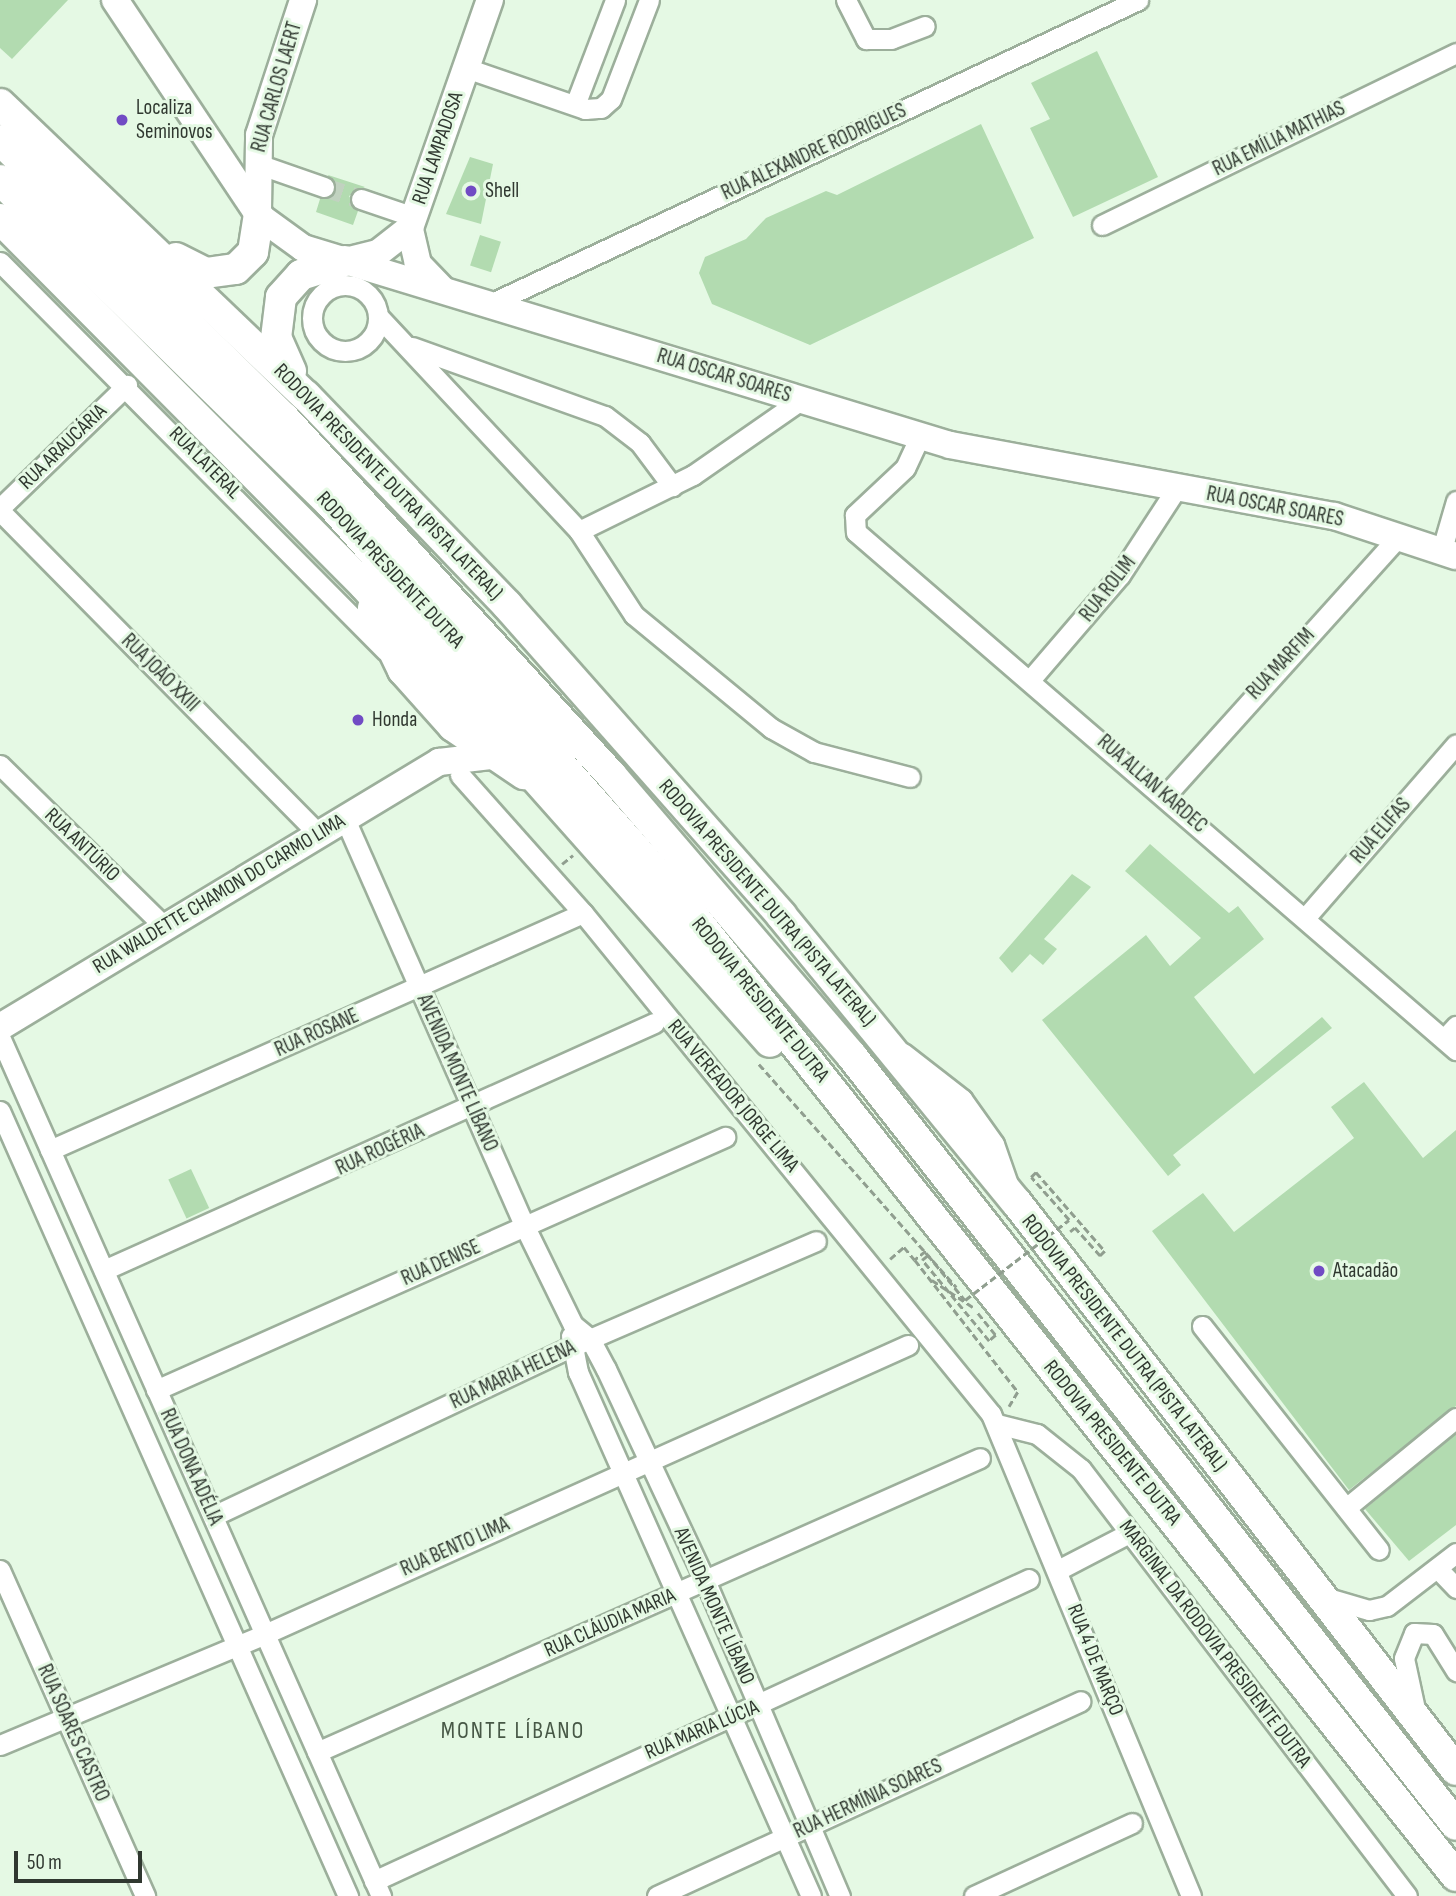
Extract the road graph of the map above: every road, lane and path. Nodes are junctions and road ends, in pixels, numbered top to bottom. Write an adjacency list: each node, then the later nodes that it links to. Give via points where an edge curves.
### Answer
1 (115, 0): 18 (main road, RUA OSCAR SOARES)
2 (303, 0): 14 (main road, RUA CARLOS LAERT)
3 (490, 0): 10 (main road, RUA LAMPADOSA)
4 (615, 0): 12 (street)
5 (649, 0): 12 (street, via 611,99 594,110)
6 (846, 0): 8 (street, via 866,39 891,39)
7 (1138, 0): 26 (street, RUA ALEXANDRE RODRIGUES)
8 (925, 26)
9 (1456, 53): 21 (street, RUA EMÍLIA MATHIAS)
10 (466, 68): 12 (street); 20 (main road, RUA LAMPADOSA)
11 (0, 104): 22 (highway, RODOVIA PRESIDENTE DUTRA (PISTA LATERAL))
12 (575, 105)
13 (0, 140): 110 (highway, RODOVIA PRESIDENTE DUTRA, via 284,418 620,785 851,1055)
14 (254, 163): 16 (street); 18 (main road, RUA CARLOS LAERT)
15 (0, 180): 65 (highway, RODOVIA PRESIDENTE DUTRA, via 216,386 457,641 681,902)
16 (324, 187)
17 (361, 199): 20 (street)
18 (259, 216): 22 (highway, via 253,252 222,274 188,265); 23 (main road, RUA OSCAR SOARES, via 285,239)
19 (0, 219): 40 (highway)
20 (412, 223): 23 (main road, via 378,253); 25 (main road, RUA LAMPADOSA, via 418,264)
21 (1102, 225)
22 (141, 233): 30 (highway, RODOVIA PRESIDENTE DUTRA (PISTA LATERAL))
23 (345, 261): 25 (main road, RUA OSCAR SOARES); 30 (highway, via 301,275 281,296 276,338)
24 (0, 262): 29 (street, RUA LATERAL)
25 (443, 289): 26 (main road, RUA OSCAR SOARES)
26 (490, 304): 31 (main road, RUA OSCAR SOARES)
27 (377, 316): 28 (street)
28 (409, 346): 33 (street, via 605,415 640,443); 37 (street)
29 (127, 385): 36 (street, RUA ARAUCÁRIA); 41 (street, RUA LATERAL)
30 (306, 396): 97 (highway, RODOVIA PRESIDENTE DUTRA (PISTA LATERAL), via 507,605 886,1043 1010,1195)
31 (801, 400): 32 (main road, RUA OSCAR SOARES); 33 (street)
32 (920, 436): 34 (main road, RUA OSCAR SOARES); 42 (street, RUA ALLAN KARDEC, via 905,468 853,518 856,532)
33 (671, 486): 37 (street)
34 (1176, 489): 38 (main road, RUA OSCAR SOARES, via 1334,516); 42 (street, RUA ROLIM, via 1120,575)
35 (1456, 501): 39 (street)
36 (0, 510): 52 (street, RUA JOÃO XXIII)
37 (579, 531): 48 (street, via 634,615 771,728 814,752)
38 (1400, 535): 39 (main road, RUA OSCAR SOARES); 50 (street, RUA MARFIM)
39 (1449, 553)
40 (364, 585): 41 (highway); 49 (highway)
41 (403, 670): 43 (highway)
42 (1030, 680): 50 (street, RUA ALLAN KARDEC)
43 (453, 726): 45 (highway); 47 (main road)
44 (1456, 744): 54 (street, RUA ELIFAS)
45 (491, 756): 47 (main road, RUA WALDETTE CHAMON DO CARMO LIMA); 49 (highway)
46 (0, 765): 55 (street, RUA ANTÚRIO)
47 (449, 768): 51 (main road, RUA WALDETTE CHAMON DO CARMO LIMA); 53 (street, RUA VEREADOR JORGE LIMA)
48 (910, 777)
49 (547, 789): 65 (highway)
50 (1165, 796): 54 (street, RUA ALLAN KARDEC)
51 (345, 819): 52 (main road, RUA WALDETTE CHAMON DO CARMO LIMA); 56 (street, AVENIDA MONTE LÍBANO)
52 (319, 834): 55 (main road, RUA WALDETTE CHAMON DO CARMO LIMA)
53 (583, 913): 56 (street, RUA ROSANE); 70 (street, RUA VEREADOR JORGE LIMA)
54 (1305, 918): 60 (street, RUA ALLAN KARDEC)
55 (164, 926): 58 (main road, RUA WALDETTE CHAMON DO CARMO LIMA)
56 (419, 989): 61 (street, AVENIDA MONTE LÍBANO); 64 (street, RUA ROSANE)
57 (654, 1023): 61 (street, RUA ROGÉRIA)
58 (0, 1027)
59 (0, 1037): 64 (street, RUA DONA ADÉLIA)
60 (1452, 1038)
61 (473, 1107): 66 (street, AVENIDA MONTE LÍBANO); 71 (street, RUA ROGÉRIA)
62 (0, 1111): 99 (street, RUA DONA ADÉLIA)
63 (725, 1137): 66 (street, RUA DENISE)
64 (50, 1150): 71 (street, RUA DONA ADÉLIA)
65 (922, 1203): 113 (highway, RODOVIA PRESIDENTE DUTRA)
66 (524, 1225): 74 (street, AVENIDA MONTE LÍBANO); 79 (street, RUA DENISE)
67 (1069, 1234): 73 (path, bridge, via 1076,1228 1100,1256 1105,1251 1036,1172 1031,1177 1069,1220 965,1300 928,1255 922,1260 989,1341 996,1335)
68 (816, 1241): 76 (street, RUA MARIA HELENA)
69 (915, 1260): 70 (path, via 904,1247); 72 (path); 73 (path, via 926,1251)
70 (878, 1269): 81 (street, RUA VEREADOR JORGE LIMA)
71 (104, 1270): 79 (street, RUA DONA ADÉLIA)
72 (929, 1278): 73 (path); 81 (path, via 1018,1392)
73 (973, 1307)
74 (573, 1325): 76 (street, AVENIDA MONTE LÍBANO); 78 (street)
75 (1202, 1326): 85 (street)
76 (590, 1339): 78 (street, RUA MARIA HELENA); 83 (street, AVENIDA MONTE LÍBANO)
77 (908, 1345): 83 (street, RUA BENTO LIMA)
78 (569, 1348): 84 (street, AVENIDA MONTE LÍBANO); 86 (street, RUA MARIA HELENA)
79 (156, 1390): 86 (street, RUA DONA ADÉLIA)
80 (1456, 1418): 85 (street)
81 (998, 1424): 87 (street, MARGINAL DA RODOVIA PRESIDENTE DUTRA, via 1055,1445); 92 (street, RUA 4 DE MARÇO)
82 (979, 1458): 94 (street, RUA CLÁUDIA MARIA)
83 (646, 1461): 84 (street, RUA BENTO LIMA); 94 (street, AVENIDA MONTE LÍBANO)
84 (624, 1471): 96 (street, AVENIDA MONTE LÍBANO); 98 (street, RUA BENTO LIMA)
85 (1346, 1508): 88 (street)
86 (213, 1516): 98 (street, RUA DONA ADÉLIA)
87 (1129, 1533): 92 (street); 122 (street, MARGINAL DA RODOVIA PRESIDENTE DUTRA)
88 (1379, 1550)
89 (1456, 1553): 90 (street)
90 (1437, 1568): 95 (street); 97 (street, via 1379,1609)
91 (0, 1570): 104 (street, RUA SOARES CASTRO)
92 (1058, 1570): 121 (street, RUA 4 DE MARÇO)
93 (1030, 1579): 102 (street, RUA MARIA LÚCIA)
94 (705, 1580): 96 (street, RUA CLÁUDIA MARIA); 102 (street, AVENIDA MONTE LÍBANO)
95 (1455, 1585)
96 (677, 1593): 103 (street, AVENIDA MONTE LÍBANO); 107 (street, RUA CLÁUDIA MARIA)
97 (1319, 1596): 105 (highway, RODOVIA PRESIDENTE DUTRA (PISTA LATERAL))
98 (265, 1634): 99 (street, RUA BENTO LIMA); 107 (street, RUA DONA ADÉLIA)
99 (236, 1647): 104 (street, RUA BENTO LIMA); 116 (street, RUA DONA ADÉLIA)
100 (1456, 1671): 105 (street, via 1433,1634 1411,1637 1404,1658)
101 (1080, 1701): 111 (street, RUA HERMÍNIA SOARES)
102 (758, 1706): 103 (street, RUA MARIA LÚCIA); 111 (street, AVENIDA MONTE LÍBANO)
103 (732, 1716): 112 (street, AVENIDA MONTE LÍBANO); 114 (street, RUA MARIA LÚCIA)
104 (67, 1718): 106 (street, RUA BENTO LIMA); 115 (street, RUA SOARES CASTRO)
105 (1419, 1724): 108 (highway, RODOVIA PRESIDENTE DUTRA (PISTA LATERAL))
106 (0, 1745)
107 (317, 1752): 114 (street, RUA DONA ADÉLIA)
108 (1456, 1770)
109 (1132, 1823): 120 (street)
110 (1456, 1825)
111 (810, 1827): 112 (street, RUA HERMÍNIA SOARES); 119 (street, AVENIDA MONTE LÍBANO)
112 (784, 1838): 117 (street, RUA HERMÍNIA SOARES); 118 (street, AVENIDA MONTE LÍBANO)
113 (1456, 1875)
114 (378, 1889)
115 (145, 1896)
116 (348, 1896)
117 (657, 1896)
118 (811, 1896)
119 (840, 1896)
120 (974, 1896)
121 (1191, 1896)
122 (1407, 1896)

